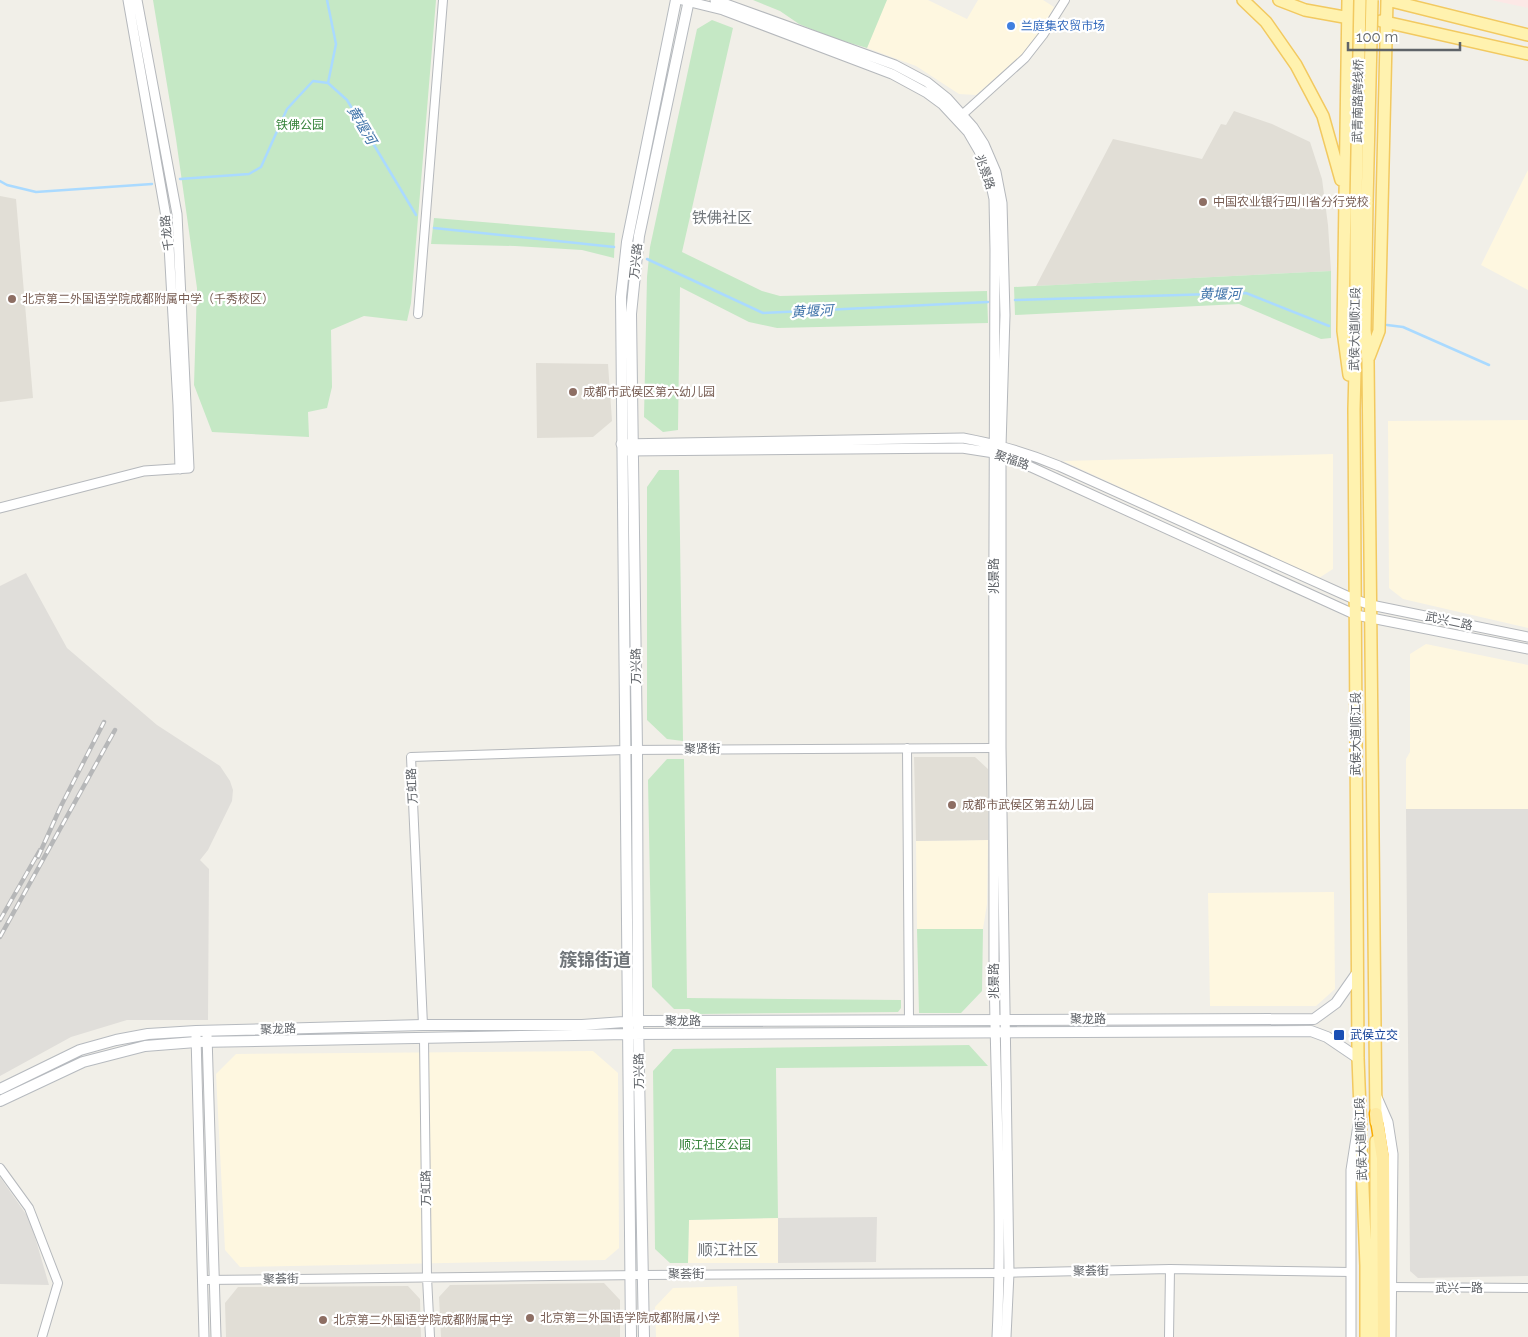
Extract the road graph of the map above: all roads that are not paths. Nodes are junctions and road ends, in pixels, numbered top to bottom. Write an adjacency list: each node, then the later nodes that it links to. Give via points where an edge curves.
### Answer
1 (128, 0): 27 (street, 千龙路, via 168,228)
2 (136, 0): 27 (street, 千龙路, via 177,214)
3 (443, 0): 21 (street)
4 (676, 0): 24 (main road, via 623,268)
5 (687, 0): 25 (main road, 万兴路, via 636,256 631,314); 26 (street, 兆景路, via 723,10 892,74 934,99 968,132 989,176 994,199)
6 (714, 0): 18 (street, 兆景路, via 895,65 927,82)
7 (1065, 0): 18 (street, via 1025,58)
8 (1244, 0): 19 (main road, via 1266,22 1296,64 1323,116)
9 (1279, 0): 14 (main road, via 1305,10)
10 (1348, 0): 14 (main road)
11 (1360, 0): 20 (main road, 武青南路跨线桥, bridge)
12 (1372, 0): 20 (main road, 武青南路跨线桥, bridge)
13 (1387, 0): 15 (main road); 16 (main road)
14 (1348, 18): 15 (main road); 19 (main road)
15 (1386, 21): 17 (main road); 22 (main road, via 1379,331)
16 (1528, 34)
17 (1528, 54)
18 (962, 115): 26 (street, 兆景路, via 984,144 996,172 1002,203 1005,314)
19 (1344, 191): 23 (main road, via 1343,331)
20 (1361, 202): 22 (main road, 武侯大道顺江段); 23 (main road, 武侯大道顺江段)
21 (418, 314)
22 (1368, 361): 30 (main road, 武侯大道顺江段)
23 (1354, 409): 29 (main road, 武侯大道顺江段)
24 (621, 447): 25 (street, 聚福路); 39 (main road)
25 (633, 447): 26 (street, 聚福路); 40 (main road, 万兴路)
26 (998, 450): 29 (street, 武兴二路, via 1034,456 1059,466); 31 (street, 聚福路); 38 (street, 兆景路); 44 (street, 兆景路)
27 (184, 469): 28 (street, via 144,471)
28 (0, 508)
29 (1356, 600): 30 (street, 武兴二路); 31 (main road, 武侯大道顺江段)
30 (1370, 605): 32 (main road, 武侯大道顺江段); 33 (street, 武兴二路)
31 (1356, 615): 32 (street, 聚福路); 36 (main road, 武侯大道顺江段)
32 (1370, 619): 34 (street, 聚福路); 35 (main road, 武侯大道顺江段)
33 (1528, 637)
34 (1528, 649)
35 (1371, 701): 36 (main road); 57 (main road, 武侯大道顺江段)
36 (1356, 703): 42 (main road, 武侯大道顺江段)
37 (908, 748): 38 (street, 聚贤街); 40 (street, 聚贤街); 43 (street)
38 (993, 748): 44 (street, 兆景路)
39 (625, 750): 40 (street, 聚贤街); 41 (street, 聚贤街); 46 (main road)
40 (637, 750): 45 (main road, 万兴路)
41 (411, 757): 47 (street, 万虹路)
42 (1357, 973): 44 (main road, 聚龙路, via 1336,1003 1314,1019); 55 (main road, 武侯大道顺江段)
43 (909, 1020): 44 (main road, 聚龙路); 45 (main road, 聚龙路)
44 (1000, 1020): 50 (street, 兆景路)
45 (638, 1021): 46 (main road, 聚龙路); 52 (main road, 万兴路)
46 (627, 1022): 47 (main road, 聚龙路); 51 (main road)
47 (423, 1025): 49 (main road, 聚龙路)
48 (196, 1031): 49 (main road, 聚龙路); 54 (street); 56 (main road, 聚龙路, via 148,1034 80,1050)
49 (207, 1031): 54 (street)
50 (1000, 1032): 52 (main road, 聚龙路); 55 (main road, 聚龙路, via 1311,1031 1327,1037); 65 (street, 兆景路)
51 (627, 1034): 52 (main road, 聚龙路); 53 (main road, 聚龙路); 67 (main road)
52 (639, 1035): 66 (main road, 万兴路)
53 (424, 1038): 54 (main road, 聚龙路); 68 (street, 万虹路)
54 (201, 1042): 58 (main road, 聚龙路, via 145,1046 83,1062); 69 (street); 70 (street)
55 (1358, 1058): 60 (main road, 武侯大道顺江段)
56 (0, 1089)
57 (1376, 1095): 59 (main road, 武侯大道顺江段); 71 (street, via 1388,1122 1393,1154)
58 (0, 1101)
59 (1376, 1114): 62 (highway, via 1383,1158)
60 (1360, 1118): 62 (main road, 武侯大道顺江段); 64 (street, via 1351,1170)
61 (0, 1168): 73 (street, via 29,1208 58,1283)
62 (1375, 1265): 83 (main road); 84 (main road); 85 (highway)
63 (1170, 1270): 64 (street, 聚荟街); 65 (street, 聚荟街); 81 (street)
64 (1351, 1272): 82 (street)
65 (1005, 1273): 66 (street, 聚荟街); 79 (street, 兆景路); 80 (street, 兆景路)
66 (643, 1274): 67 (street, 聚荟街); 78 (main road, 万兴路)
67 (630, 1275): 68 (street, 聚荟街); 77 (main road)
68 (427, 1277): 69 (street, 聚荟街); 76 (street, 万虹路)
69 (214, 1279): 70 (street, 聚荟街); 75 (street)
70 (203, 1280): 74 (street)
71 (1391, 1287): 72 (street, 武兴一路); 86 (street)
72 (1528, 1288)
73 (42, 1337)
74 (204, 1337)
75 (216, 1337)
76 (430, 1337)
77 (631, 1337)
78 (644, 1337)
79 (997, 1337)
80 (1006, 1337)
81 (1169, 1337)
82 (1351, 1337)
83 (1366, 1337)
84 (1376, 1337)
85 (1384, 1337)
86 (1391, 1337)

